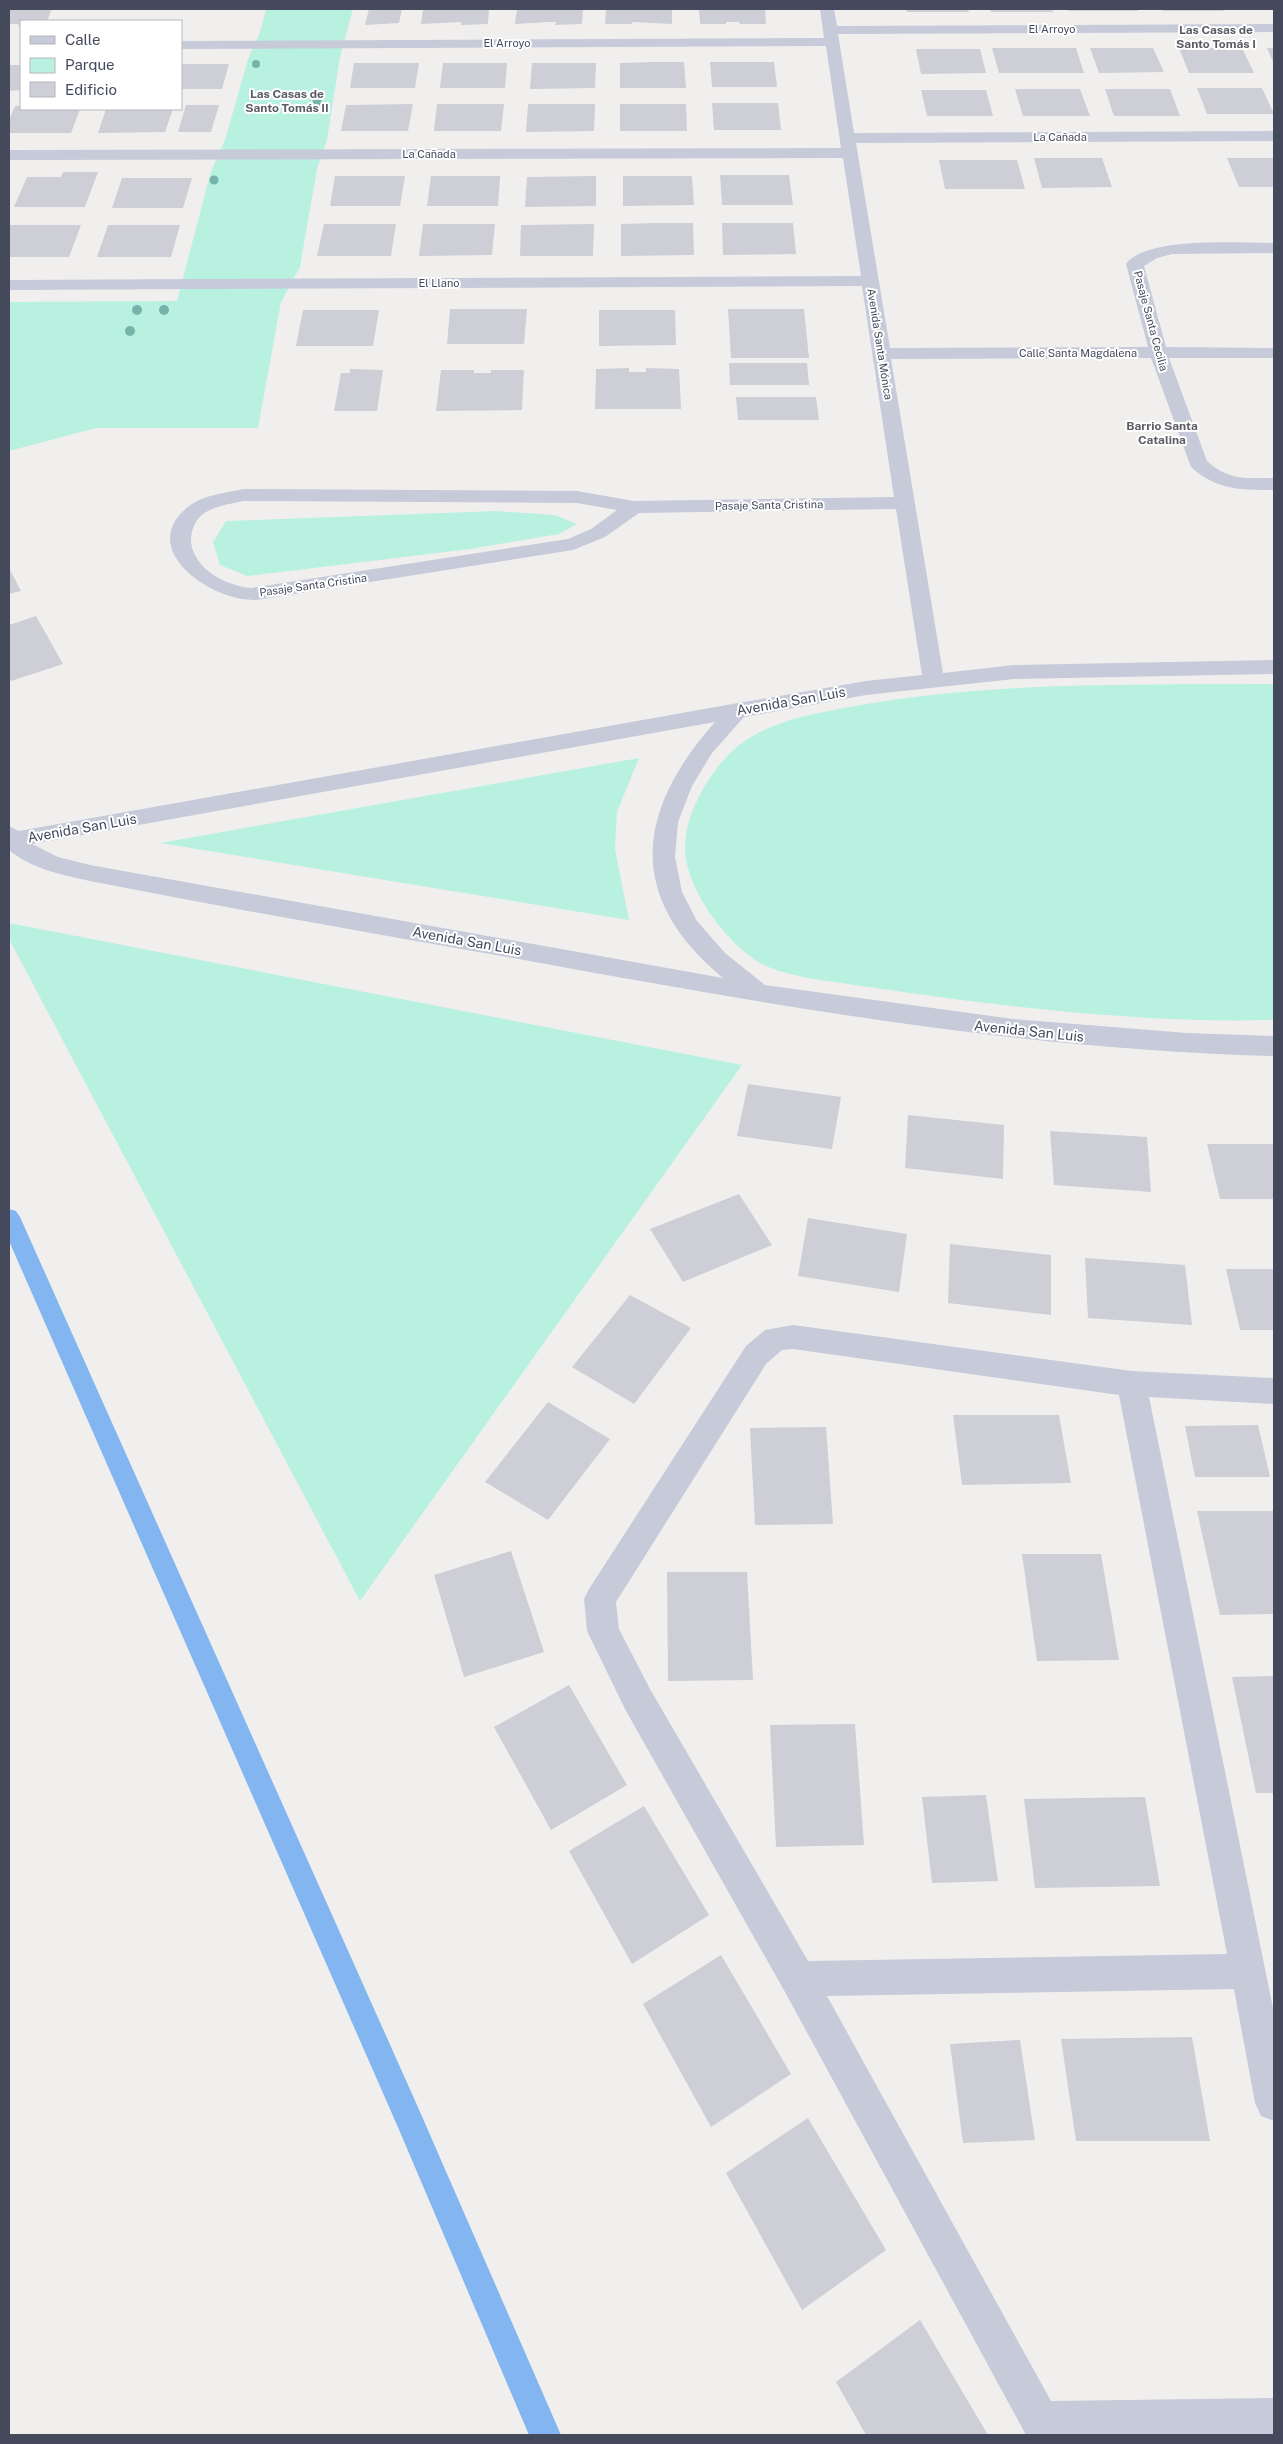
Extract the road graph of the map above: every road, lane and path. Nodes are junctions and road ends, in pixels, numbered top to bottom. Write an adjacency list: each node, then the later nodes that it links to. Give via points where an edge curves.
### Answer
1 (826, 9): 3 (street, Avenida Santa Mónica)
2 (1274, 28): 3 (street, El Arroyo)
3 (831, 36): 4 (street, El Arroyo); 6 (street, Avenida Santa Mónica)
4 (182, 44)
5 (1274, 136): 6 (street, La Cañada)
6 (848, 145): 7 (street, La Cañada); 9 (street, Avenida Santa Mónica)
7 (9, 155)
8 (1274, 248): 11 (street, Pasaje Santa Cecilia, via 1172,249 1151,254 1135,264)
9 (870, 281): 10 (street, El Llano); 13 (street, Avenida Santa Mónica)
10 (9, 285)
11 (1158, 353): 12 (street, Calle Santa Magdalena); 13 (street, Calle Santa Magdalena); 14 (street, Pasaje Santa Cecilia, via 1198,463 1212,476 1240,484)
12 (1274, 353)
13 (882, 354): 15 (street, Avenida Santa Mónica)
14 (1274, 484)
15 (905, 503): 16 (street, Pasaje Santa Cristina); 18 (street, Avenida Santa Mónica)
16 (634, 507): 16 (street, Pasaje Santa Cristina, via 577,497 243,495 198,509 182,527 180,547 187,562 200,575 225,587 244,594 280,591 573,544 598,533)
17 (1274, 667): 18 (street, Avenida San Luis, via 1014,672)
18 (932, 679): 19 (street, Avenida San Luis)
19 (738, 710): 20 (street, Avenida San Luis); 21 (street, via 693,761 678,791 667,816 664,870 671,897 689,929 708,953)
20 (10, 838): 21 (street, Avenida San Luis, via 42,860 92,874)
21 (760, 995): 22 (street, Avenida San Luis, via 1025,1031)
22 (1274, 1046)
23 (1132, 1384): 24 (street); 25 (street); 26 (street, via 793,1336 775,1339 756,1354 600,1599 603,1631 638,1700)
24 (1274, 1391)
25 (1248, 1972): 26 (street); 27 (street)
26 (798, 1979): 29 (street)
27 (1274, 2104)
28 (1274, 2418): 29 (street)
29 (1044, 2428)

